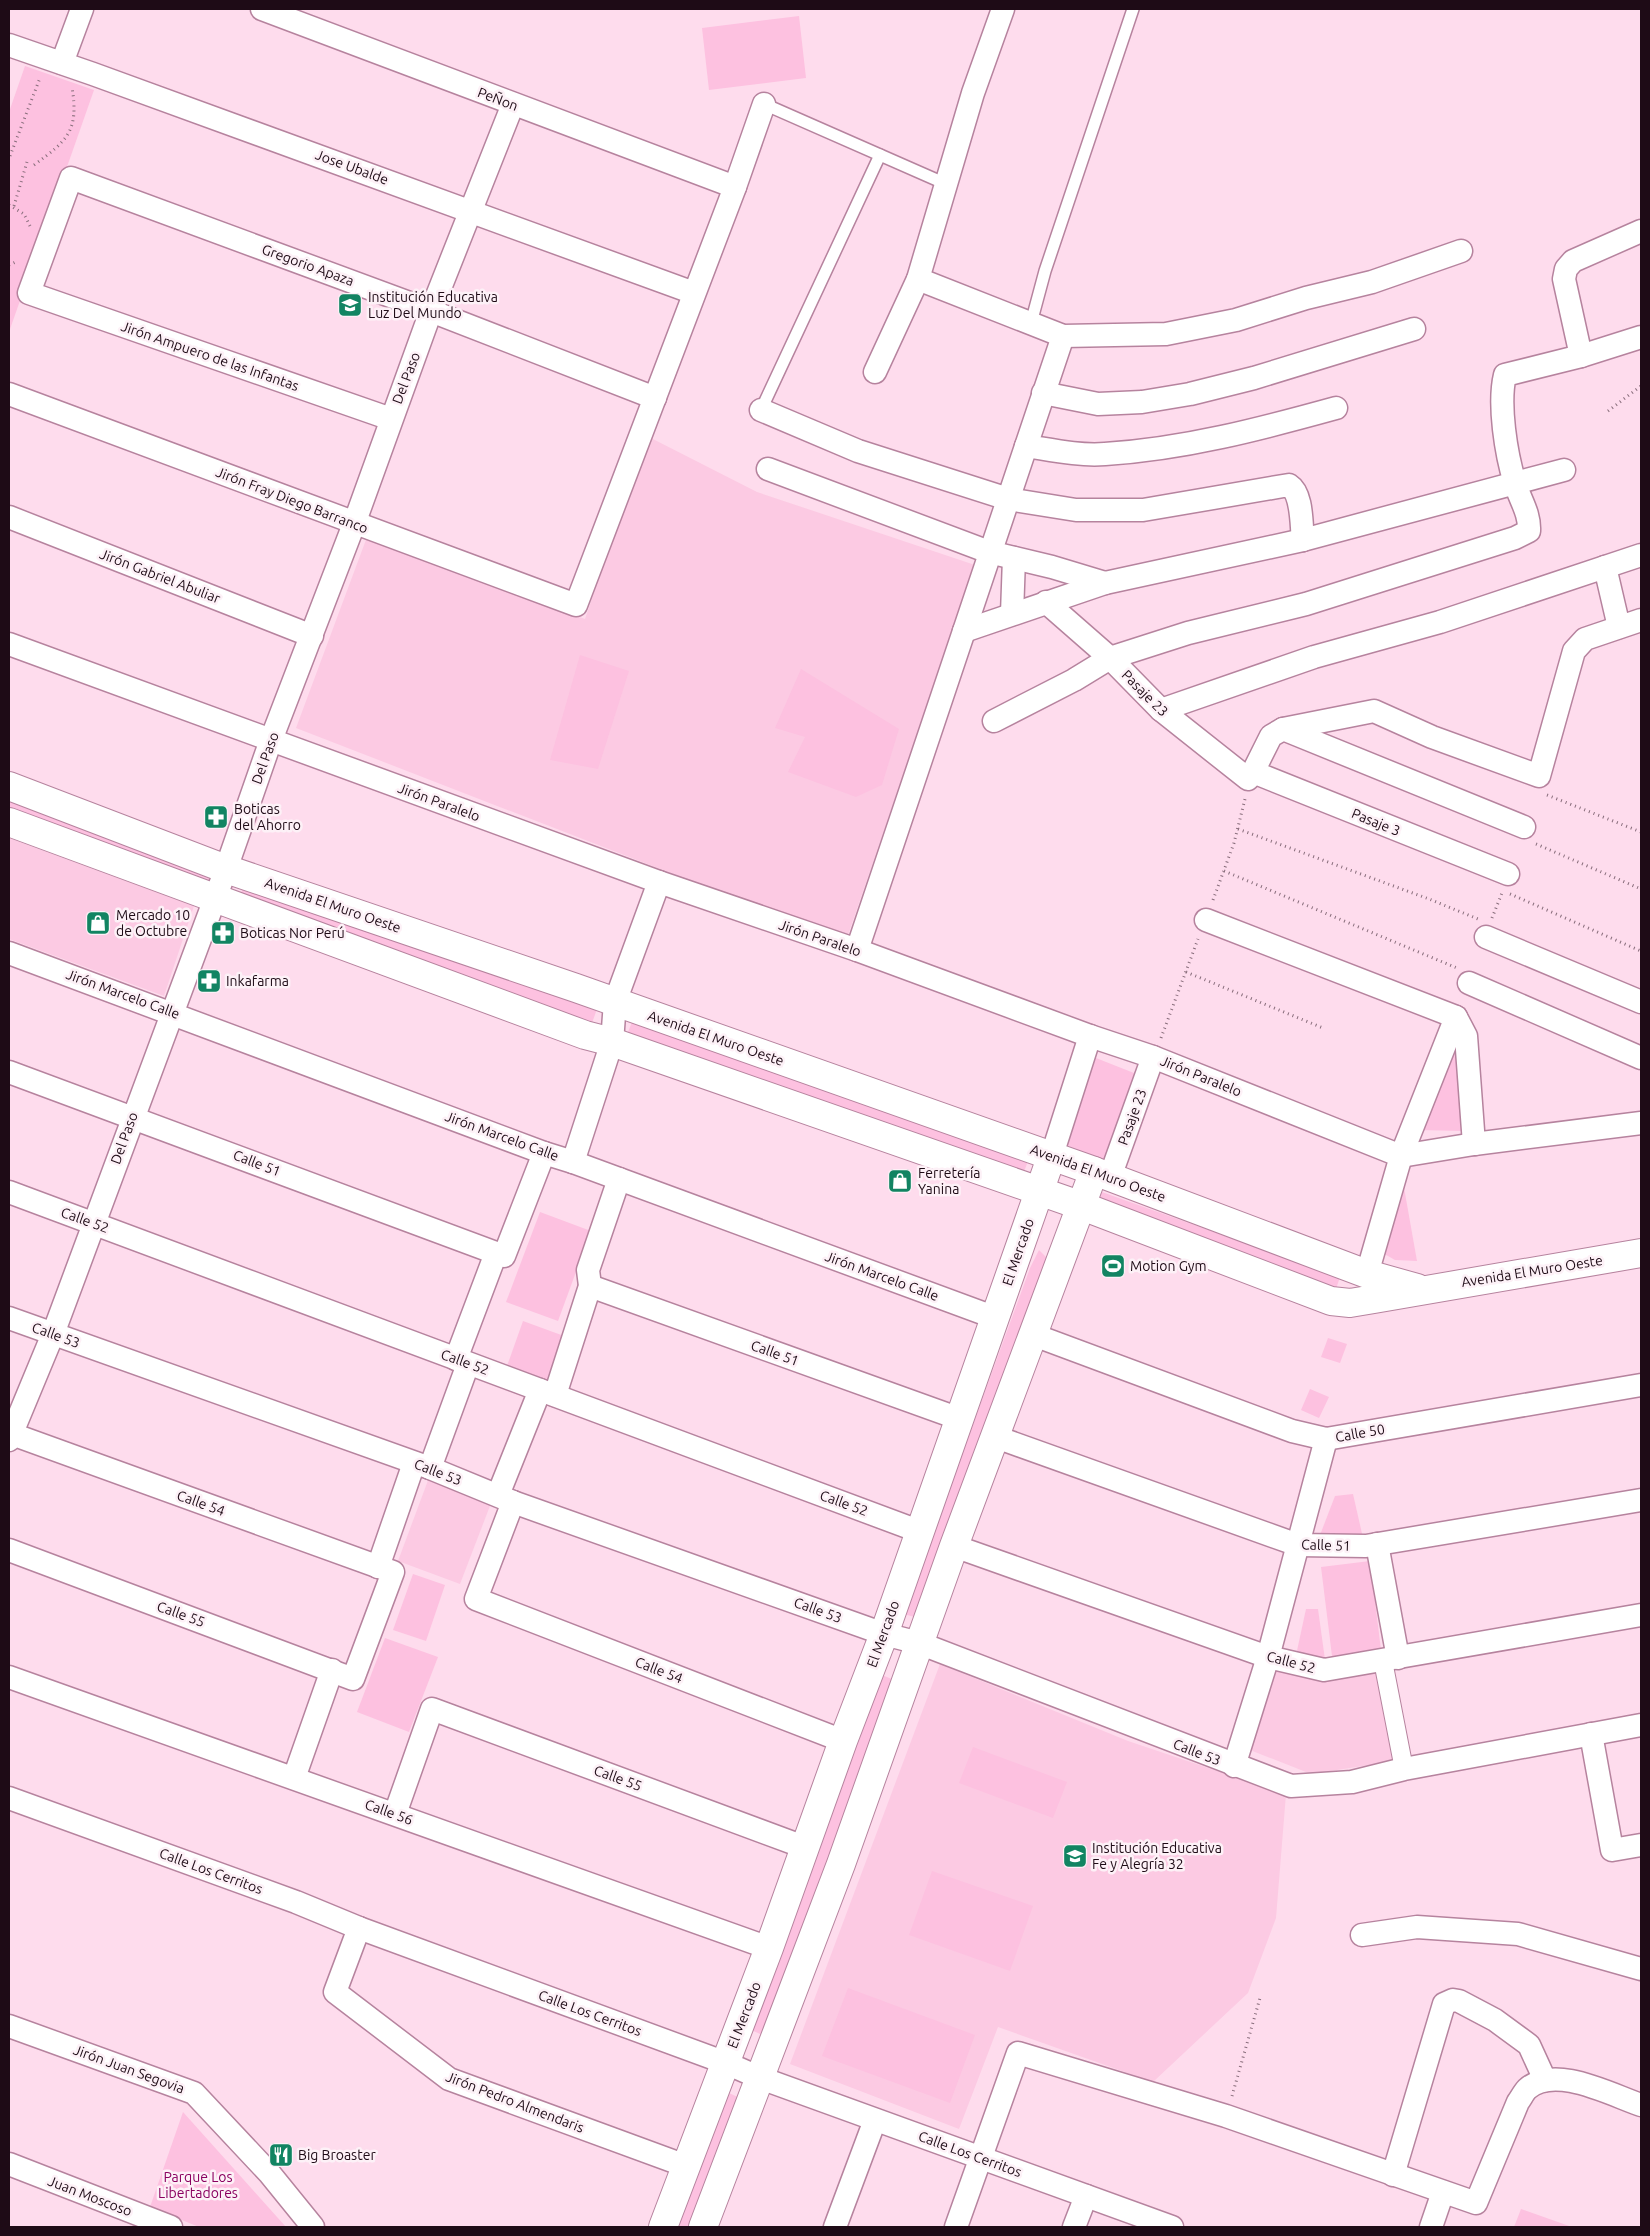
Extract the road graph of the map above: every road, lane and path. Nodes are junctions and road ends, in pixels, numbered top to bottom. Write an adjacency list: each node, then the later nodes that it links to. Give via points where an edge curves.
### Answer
1 (82, 9): 7 (street)
2 (262, 9): 5 (street, PeÑon)
3 (1003, 9): 14 (street, via 973,93)
4 (1133, 9): 26 (lane, via 1045,271)
5 (317, 18): 8 (street, PeÑon)
6 (9, 45): 7 (street, Jose Ubalde)
7 (54, 61): 11 (path); 13 (path, via 71,85 75,105 73,122 62,143); 18 (street, Jose Ubalde)
8 (513, 104): 15 (street, PeÑon); 18 (street, Del Paso)
9 (764, 104): 10 (lane); 15 (street)
10 (880, 155): 14 (lane); 37 (lane)
11 (10, 156)
12 (27, 162): 17 (path)
13 (34, 164)
14 (946, 184): 22 (street)
15 (735, 187): 24 (street)
16 (9, 205): 17 (path)
17 (14, 206): 20 (path, via 24,214)
18 (470, 210): 24 (street, Jose Ubalde); 25 (street, Del Paso)
19 (1641, 231): 30 (street, via 1574,261 1566,269 1564,278)
20 (31, 232)
21 (1461, 251): 28 (street, via 1372,282 1227,321 1166,334)
22 (918, 279): 26 (street); 31 (street)
23 (29, 293): 25 (street, Gregorio Apaza, via 71,178); 39 (street, Jirón Ampuero de las Infantas)
24 (694, 293): 35 (street)
25 (431, 311): 35 (street, Gregorio Apaza); 39 (street, Del Paso)
26 (1031, 323): 28 (street)
27 (1414, 329): 33 (street, via 1190,394 1142,402 1098,404)
28 (1063, 336): 33 (street)
29 (1641, 337): 30 (street)
30 (1581, 356): 43 (street, via 1505,375 1502,388 1505,425)
31 (875, 372)
32 (1641, 386): 38 (path)
33 (1044, 393): 40 (street)
34 (9, 394): 46 (street, Jirón Fray Diego Barranco)
35 (655, 398): 46 (street, Jirón Fray Diego Barranco, via 576,605)
36 (1336, 408): 40 (street, via 1252,431 1122,452 1069,453)
37 (760, 410): 44 (street, via 858,451)
38 (1608, 411)
39 (391, 419): 46 (street, Del Paso)
40 (1026, 446): 44 (street)
41 (768, 469): 48 (street)
42 (1564, 470): 43 (street)
43 (1515, 483): 47 (street); 60 (street, via 1530,518 1529,531 1515,538 1306,604 1188,633)
44 (1008, 499): 47 (street, via 1076,510 1143,510 1289,485 1298,496); 48 (street)
45 (9, 517): 58 (street, Jirón Gabriel Abuliar)
46 (354, 524): 58 (street, Del Paso)
47 (1303, 540): 52 (street)
48 (989, 552): 50 (street); 57 (street)
49 (1641, 555): 51 (street)
50 (1014, 558): 52 (street); 54 (street)
51 (1605, 567): 56 (street); 61 (street, via 1440,622 1314,657)
52 (1105, 583): 53 (street)
53 (1046, 602): 54 (street); 60 (street, Pasaje 23)
54 (1012, 614): 57 (street)
55 (1641, 620): 56 (street)
56 (1619, 627): 66 (street, via 1585,639 1574,651)
57 (964, 631): 80 (street)
58 (312, 636): 64 (street, Del Paso)
59 (9, 644): 64 (street, Jirón Paralelo)
60 (1110, 658): 61 (street, Pasaje 23); 62 (street)
61 (1161, 710): 65 (street, Pasaje 23)
62 (994, 721)
63 (1283, 730): 65 (street, via 1271,736); 66 (street, via 1374,712 1432,738); 69 (street)
64 (270, 740): 72 (street, Del Paso); 75 (street, Jirón Paralelo)
65 (1250, 775): 74 (street, Pasaje 3)
66 (1539, 776): 71 (path, via 1535,790)
67 (9, 786): 72 (main road, Avenida El Muro Oeste)
68 (9, 822): 77 (main road, Avenida El Muro Oeste)
69 (1524, 827): 76 (path, via 1521,838)
70 (1238, 829): 79 (path, via 1430,899)
71 (1641, 832)
72 (226, 869): 77 (street, Del Paso); 85 (main road, Avenida El Muro Oeste)
73 (1224, 871): 84 (path, via 1472,975)
74 (1508, 874)
75 (659, 882): 80 (street, Jirón Paralelo); 85 (street)
76 (1641, 889)
77 (214, 899): 87 (street, Del Paso); 91 (main road, Avenida El Muro Oeste)
78 (1206, 920): 88 (street)
79 (1488, 930): 81 (path, via 1503,891); 86 (street)
80 (857, 950): 90 (street, Jirón Paralelo)
81 (1641, 951)
82 (9, 953): 87 (street, Jirón Marcelo Calle)
83 (1186, 972): 89 (path)
84 (1469, 983): 93 (street)
85 (615, 1002): 91 (street); 99 (main road, Avenida El Muro Oeste)
86 (1641, 1002)
87 (172, 1012): 95 (street, Del Paso); 98 (street, Jirón Marcelo Calle)
88 (1456, 1017): 97 (street, via 1466,1036); 100 (street)
89 (1323, 1028)
90 (1090, 1036): 92 (street, Jirón Paralelo); 99 (street, El Mercado)
91 (612, 1042): 101 (street); 104 (main road, Avenida El Muro Oeste)
92 (1153, 1057): 100 (street, Jirón Paralelo); 102 (street, Pasaje 23)
93 (1641, 1058)
94 (9, 1072): 95 (street, Calle 51)
95 (132, 1117): 107 (street, Del Paso); 109 (street, Calle 51)
96 (1641, 1123): 97 (street)
97 (1474, 1144): 100 (street)
98 (544, 1153): 101 (street, Jirón Marcelo Calle); 109 (street)
99 (1052, 1156): 102 (main road, Avenida El Muro Oeste); 104 (main road, El Mercado)
100 (1401, 1156): 110 (street)
101 (573, 1162): 103 (street, Jirón Marcelo Calle)
102 (1102, 1174): 106 (main road); 110 (main road, Avenida El Muro Oeste)
103 (619, 1179): 111 (street, via 588,1270); 114 (street, Jirón Marcelo Calle)
104 (1040, 1191): 106 (main road, Avenida El Muro Oeste); 114 (main road, El Mercado)
105 (9, 1192): 107 (street, Calle 52)
106 (1082, 1206): 112 (main road, Avenida El Muro Oeste, via 1331,1301 1350,1302); 116 (main road)
107 (94, 1223): 115 (street, Del Paso); 117 (street, Calle 52)
108 (1641, 1253): 112 (main road, Avenida El Muro Oeste)
109 (500, 1255): 117 (street)
110 (1367, 1274): 112 (main road, Avenida El Muro Oeste)
111 (590, 1286): 119 (street); 120 (street, Calle 51)
112 (1424, 1290)
113 (9, 1318): 115 (street, Calle 53)
114 (996, 1318): 120 (main road, El Mercado)
115 (53, 1334): 121 (street, Del Paso); 124 (street, Calle 53)
116 (1034, 1335): 122 (main road); 123 (street, Calle 50, via 1292,1431)
117 (462, 1361): 119 (street, Calle 52); 124 (street)
118 (1641, 1385): 123 (street, Calle 50)
119 (547, 1392): 125 (street); 127 (street, Calle 52)
120 (960, 1419): 127 (main road, El Mercado)
121 (10, 1436): 132 (street, Calle 54)
122 (996, 1437): 129 (street, Calle 51); 130 (main road)
123 (1326, 1439): 129 (street)
124 (422, 1465): 125 (street, Calle 53); 132 (street)
125 (506, 1499): 134 (street, Calle 53); 142 (street, Calle 54, via 476,1599)
126 (1641, 1500): 128 (street, Calle 51)
127 (921, 1532): 134 (main road, El Mercado)
128 (1377, 1544): 129 (street, Calle 51); 137 (street)
129 (1298, 1545): 136 (street)
130 (954, 1546): 135 (main road); 136 (street, Calle 52)
131 (9, 1550): 138 (street, Calle 55)
132 (386, 1570): 138 (street, Calle 55, via 353,1679)
133 (1641, 1616): 137 (street, Calle 52)
134 (884, 1634): 135 (street, Calle 53); 142 (main road, El Mercado)
135 (919, 1643): 143 (street, Calle 53); 157 (main road, via 841,1864)
136 (1268, 1657): 137 (street, Calle 52, via 1324,1670); 143 (street)
137 (1390, 1660): 144 (street)
138 (332, 1670): 145 (street)
139 (9, 1677): 145 (street, Calle 56)
140 (1641, 1725): 141 (street, Calle 53)
141 (1591, 1734): 144 (street, Calle 53); 148 (street, via 1612,1850)
142 (843, 1741): 149 (main road, El Mercado)
143 (1234, 1766): 144 (street, Calle 53, via 1291,1786 1352,1782)
144 (1404, 1769)
145 (294, 1778): 147 (street, Calle 56)
146 (9, 1798): 150 (street, Calle Los Cerritos)
147 (395, 1814): 149 (street, Calle 55, via 432,1709); 152 (street, Calle 56)
148 (1641, 1845)
149 (804, 1848): 152 (main road, El Mercado)
150 (359, 1928): 156 (street, Calle Los Cerritos); 164 (street, Jirón Pedro Almendaris, via 335,1992 449,2079)
151 (1362, 1936): 153 (street, via 1417,1927 1518,1934)
152 (769, 1948): 156 (main road, El Mercado)
153 (1641, 1969)
154 (1260, 1998): 160 (path)
155 (9, 2026): 169 (street, Jirón Juan Segovia, via 194,2093 270,2174)
156 (726, 2063): 157 (street, Calle Los Cerritos); 164 (main road, El Mercado)
157 (758, 2077): 161 (street, Calle Los Cerritos); 171 (main road)
158 (1545, 2080): 159 (street, via 1562,2078); 165 (street, via 1529,2045 1495,2020 1459,2001 1447,2002); 166 (street, via 1527,2088 1518,2102 1476,2203)
159 (1641, 2105)
160 (1226, 2116): 162 (street, via 1018,2053); 165 (street)
161 (875, 2120): 162 (street, Calle Los Cerritos); 172 (street)
162 (981, 2157): 167 (street, Calle Los Cerritos); 173 (street)
163 (9, 2164): 168 (street, Juan Moscoso)
164 (686, 2166): 170 (main road, El Mercado)
165 (1393, 2174): 166 (street)
166 (1443, 2192): 176 (street)
167 (1086, 2196): 174 (street); 175 (street, Calle Los Cerritos)
168 (171, 2227)
169 (313, 2227)
170 (663, 2227)
171 (703, 2227)
172 (835, 2227)
173 (956, 2227)
174 (1074, 2227)
175 (1172, 2227)
176 (1431, 2227)

